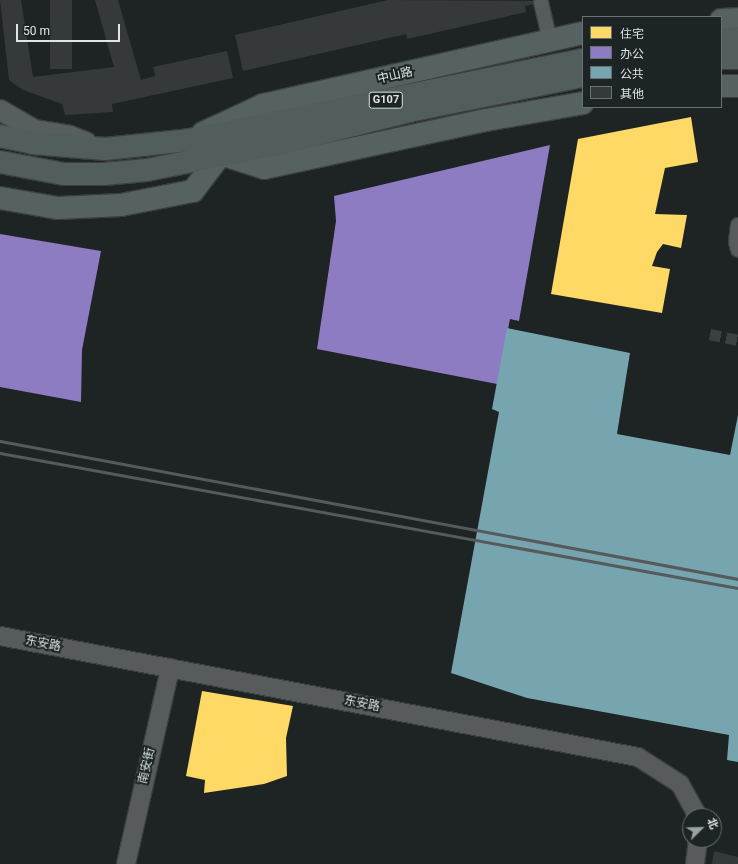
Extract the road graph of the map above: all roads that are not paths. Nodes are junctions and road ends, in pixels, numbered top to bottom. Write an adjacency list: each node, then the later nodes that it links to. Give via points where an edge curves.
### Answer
1 (541, 2): 6 (street)
2 (738, 19): 3 (main road)
3 (722, 20)
4 (582, 33): 6 (main road, 中山路)
5 (738, 38): 7 (highway)
6 (550, 40): 17 (main road, 中山路, via 263,105)
7 (722, 40)
8 (722, 58): 9 (highway)
9 (738, 58)
10 (582, 60): 17 (highway, G107)
11 (582, 76): 19 (highway, G107, via 409,111 282,143)
12 (722, 86): 13 (main road)
13 (738, 86)
14 (582, 103): 19 (main road, via 486,120 264,168)
15 (0, 110): 18 (main road, via 34,130 70,136)
16 (0, 136): 18 (highway, G107, via 32,143)
17 (189, 140): 18 (highway, G107)
18 (104, 149)
19 (222, 154): 20 (highway, G107, via 147,170 104,174 64,174); 21 (main road, via 193,191 155,199 121,205 58,208)
20 (0, 162)
21 (0, 198)
22 (738, 225): 23 (street)
23 (738, 250)
24 (0, 636): 25 (street, 东安路)
25 (170, 668): 26 (street, 东安路, via 638,757 680,784); 28 (street, 南安街)
26 (694, 808)
27 (697, 848): 29 (street)
28 (126, 864)
29 (695, 864)

